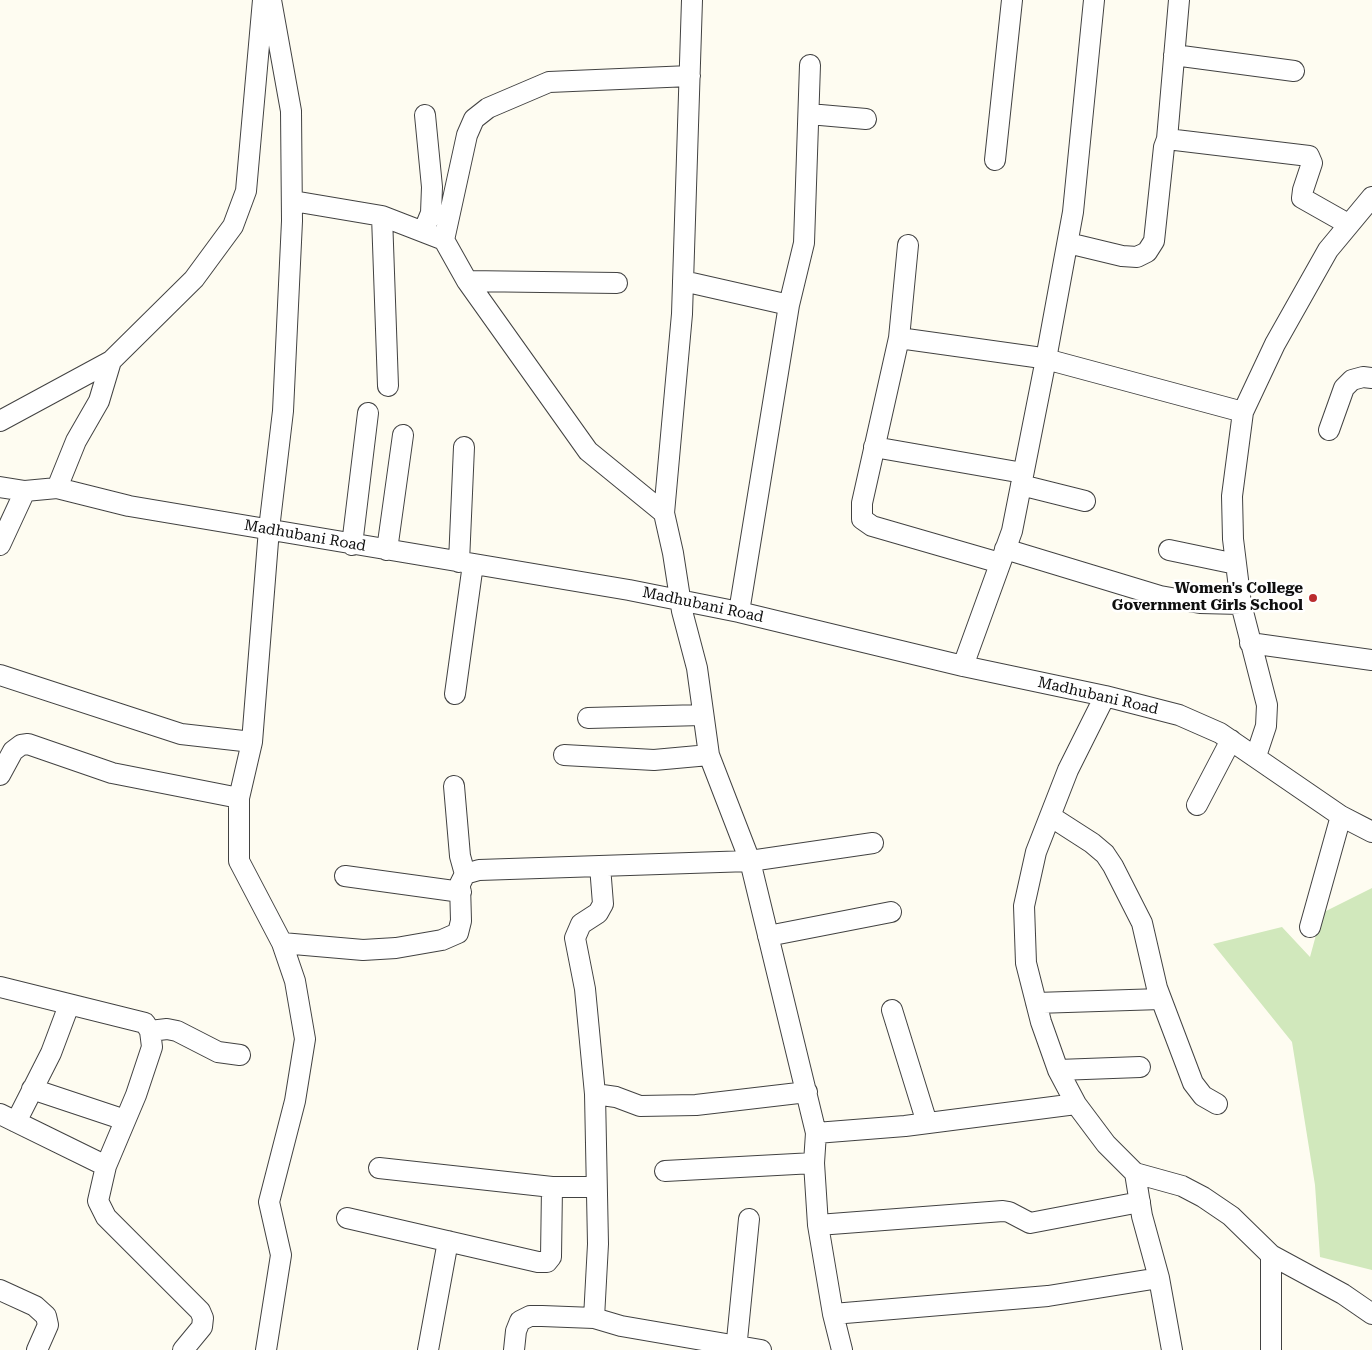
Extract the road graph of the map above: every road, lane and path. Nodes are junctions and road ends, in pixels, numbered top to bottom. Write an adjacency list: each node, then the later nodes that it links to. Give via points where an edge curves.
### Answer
1 (263, 0): 30 (street, via 246,191 233,226 194,279)
2 (271, 0): 17 (street, via 291,111)
3 (692, 0): 10 (street)
4 (1012, 0): 15 (street)
5 (1094, 0): 22 (street)
6 (1179, 0): 7 (street)
7 (1174, 55): 9 (street); 14 (street)
8 (810, 65): 11 (street)
9 (1294, 71)
10 (690, 76): 21 (street, via 549,82 488,108 474,120 467,135); 25 (street)
11 (808, 114): 13 (street); 27 (street, via 804,243)
12 (425, 115): 20 (street, via 432,213)
13 (866, 119)
14 (1167, 139): 19 (street, via 1309,156 1312,163 1302,198); 22 (street, via 1154,241 1147,252 1137,257 1122,256)
15 (995, 160)
16 (1372, 197): 19 (street)
17 (293, 201): 18 (street); 46 (street, via 283,411)
18 (382, 216): 20 (street); 32 (street)
19 (1348, 224): 33 (street, via 1310,281)
20 (424, 230): 21 (street)
21 (444, 240): 24 (street)
22 (1068, 243): 29 (street)
23 (908, 245): 28 (street)
24 (467, 280): 26 (street); 45 (street, via 588,451)
25 (683, 281): 27 (street); 45 (street)
26 (617, 283)
27 (789, 305): 56 (street)
28 (899, 338): 29 (street); 39 (street)
29 (1046, 359): 33 (street); 40 (street)
30 (111, 361): 35 (street); 42 (street, via 99,401 76,441)
31 (1372, 378): 36 (street, via 1352,380 1344,388)
32 (388, 386)
33 (1243, 412): 53 (street, via 1232,496)
34 (368, 413): 47 (street)
35 (0, 421)
36 (1329, 430)
37 (403, 435): 49 (street)
38 (464, 447): 52 (street)
39 (874, 448): 40 (street); 51 (street, via 861,512 866,523)
40 (1022, 479): 44 (street); 51 (street, via 1012,531)
41 (0, 487): 43 (street, Madhubani Road)
42 (57, 488): 43 (street, Madhubani Road); 46 (street, Madhubani Road, via 129,506)
43 (25, 490): 48 (street)
44 (1085, 501)
45 (664, 513): 54 (street)
46 (269, 529): 47 (street, Madhubani Road); 66 (street)
47 (352, 544): 49 (street, Madhubani Road)
48 (0, 545)
49 (387, 550): 52 (street, Madhubani Road)
50 (1168, 550): 53 (street)
51 (1002, 556): 55 (street, via 1160,596 1200,603); 59 (street)
52 (466, 563): 54 (street, Madhubani Road); 61 (street)
53 (1236, 564): 55 (street)
54 (680, 600): 56 (street, Madhubani Road); 63 (street, via 697,668)
55 (1241, 604): 57 (street)
56 (740, 612): 59 (street, Madhubani Road)
57 (1250, 643): 58 (street); 69 (street, via 1268,716)
58 (1372, 660)
59 (963, 666): 62 (street, Madhubani Road)
60 (0, 675): 66 (street, via 181,734)
61 (455, 694)
62 (1105, 696): 65 (street, Madhubani Road, via 1179,715); 74 (street, via 1068,770)
63 (702, 715): 64 (street); 68 (street)
64 (588, 718)
65 (1231, 740): 69 (street, Madhubani Road); 73 (street)
66 (252, 742): 72 (street)
67 (564, 755): 68 (street, via 654,760)
68 (709, 755): 78 (street)
69 (1256, 756): 75 (street, Madhubani Road)
70 (0, 775): 72 (street, via 13,751 21,744 28,744 112,773)
71 (454, 786): 81 (street)
72 (239, 798): 85 (street, via 239,861)
73 (1197, 805)
74 (1050, 816): 87 (street, via 1092,843 1113,866 1142,923); 88 (street, via 1036,852 1024,906 1026,963)
75 (1341, 816): 76 (street, Madhubani Road); 83 (street)
76 (1372, 832)
77 (873, 843): 78 (street)
78 (750, 861): 79 (street); 84 (street)
79 (600, 866): 81 (street, via 479,870); 97 (street, via 603,904 598,913 581,924 575,938 585,989)
80 (345, 876): 81 (street)
81 (463, 883): 85 (street, via 458,933 442,940 363,950)
82 (891, 912): 84 (street)
83 (1310, 927)
84 (768, 936): 96 (street)
85 (282, 943): 125 (street, via 295,981 305,1039 295,1101 269,1202 281,1255)
86 (0, 987): 89 (street)
87 (1161, 998): 88 (street); 99 (street, via 1193,1082 1203,1096)
88 (1036, 1004): 94 (street)
89 (69, 1005): 91 (street, via 145,1023); 95 (street)
90 (892, 1010): 102 (street)
91 (150, 1031): 92 (street, via 177,1031 218,1052); 101 (street, via 152,1047)
92 (240, 1055)
93 (1140, 1068): 94 (street)
94 (1058, 1070): 98 (street)
95 (32, 1090): 100 (street); 101 (street)
96 (807, 1092): 97 (street, via 696,1105 640,1106 616,1097); 103 (street)
97 (595, 1094): 110 (street)
98 (1076, 1104): 102 (street); 108 (street, via 1106,1144)
99 (1217, 1104)
100 (8, 1118): 105 (street)
101 (125, 1120): 105 (street)
102 (927, 1123): 103 (street)
103 (816, 1133): 104 (street)
104 (814, 1163): 107 (street); 114 (street)
105 (106, 1166): 124 (street, via 98,1201 106,1217 200,1311 203,1318 202,1327)
106 (379, 1168): 109 (street)
107 (665, 1171)
108 (1135, 1173): 111 (street); 116 (street, via 1182,1186 1203,1198 1231,1216)
109 (552, 1187): 110 (street); 115 (street, via 551,1257 547,1262)
110 (595, 1187): 121 (street, via 598,1244)
111 (1140, 1202): 114 (street, via 1030,1223 1003,1211); 117 (street)
112 (347, 1218): 115 (street)
113 (749, 1219): 122 (street)
114 (818, 1225): 119 (street)
115 (448, 1241): 126 (street)
116 (1272, 1255): 120 (street); 131 (street)
117 (1159, 1278): 119 (street, via 1048,1296); 130 (street)
118 (0, 1290): 123 (street, via 36,1306 46,1316 48,1326)
119 (833, 1314): 129 (street)
120 (1372, 1314)
121 (594, 1318): 122 (street); 127 (street, via 530,1316 520,1321)
122 (736, 1349): 128 (street)
123 (37, 1350)
124 (184, 1350)
125 (266, 1350)
126 (428, 1350)
127 (514, 1350)
128 (761, 1350)
129 (842, 1350)
130 (1172, 1350)
131 (1271, 1350)

